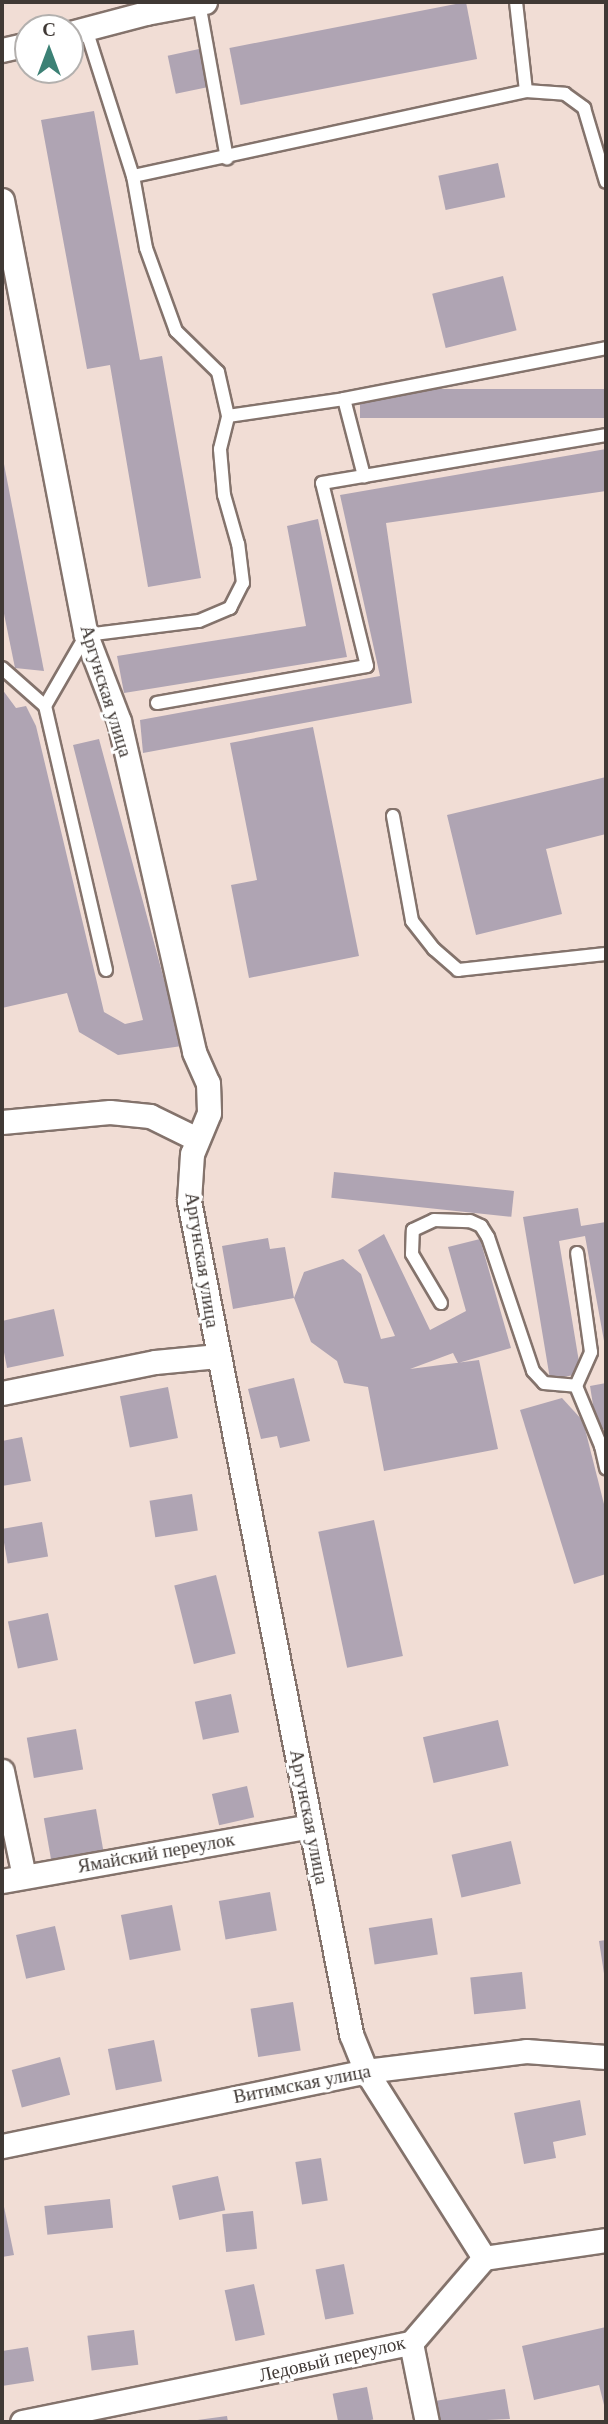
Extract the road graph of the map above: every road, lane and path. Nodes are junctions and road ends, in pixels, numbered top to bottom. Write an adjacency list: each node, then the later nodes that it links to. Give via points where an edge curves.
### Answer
1 (202, 2): 3 (street); 7 (lane)
2 (516, 2): 6 (lane)
3 (144, 7): 4 (street)
4 (84, 29)
5 (84, 47): 8 (lane)
6 (526, 91): 7 (lane); 9 (lane, via 565,94 584,108)
7 (227, 158): 8 (lane)
8 (133, 176): 13 (lane, via 146,248 176,331 218,372)
9 (606, 182)
10 (2, 200): 16 (street, Аргунская улица)
11 (606, 348): 12 (lane)
12 (344, 400): 13 (lane); 15 (lane)
13 (228, 416): 16 (lane, via 220,449 243,583 230,608 199,621)
14 (606, 435): 15 (lane)
15 (364, 476): 18 (lane, via 322,483 367,666)
16 (86, 635): 19 (lane); 24 (street, Аргунская улица, via 119,721 194,1052 208,1083 209,1113)
17 (2, 668): 19 (lane)
18 (157, 703)
19 (45, 706): 22 (lane)
20 (393, 816): 21 (lane, via 412,921 458,970)
21 (606, 954)
22 (106, 970)
23 (2, 1122): 24 (street, via 124,1113 150,1116)
24 (197, 1139): 27 (street, Аргунская улица, via 189,1201)
25 (577, 1253): 28 (lane, via 591,1352)
26 (440, 1303): 28 (lane, via 412,1254 412,1230 434,1220 470,1221 481,1226 488,1237 533,1371 544,1382)
27 (218, 1356): 29 (street, via 155,1362); 33 (street, Аргунская улица)
28 (576, 1386): 30 (lane)
29 (2, 1393)
30 (604, 1445): 31 (lane)
31 (606, 1468)
32 (2, 1771): 34 (street)
33 (310, 1826): 34 (street, Ямайский переулок); 36 (street, Аргунская улица, via 351,2034)
34 (13, 1878)
35 (606, 2057): 36 (street, Витимская улица, via 526,2051)
36 (366, 2071): 37 (street, Витимская улица); 39 (street, Аргунская улица)
37 (2, 2146)
38 (606, 2240): 39 (street)
39 (484, 2258): 40 (street, Ледовый переулок)
40 (411, 2343): 41 (street, Ледовый переулок); 43 (street)
41 (126, 2413): 42 (street, Ледовый переулок)
42 (22, 2422)
43 (427, 2422)

